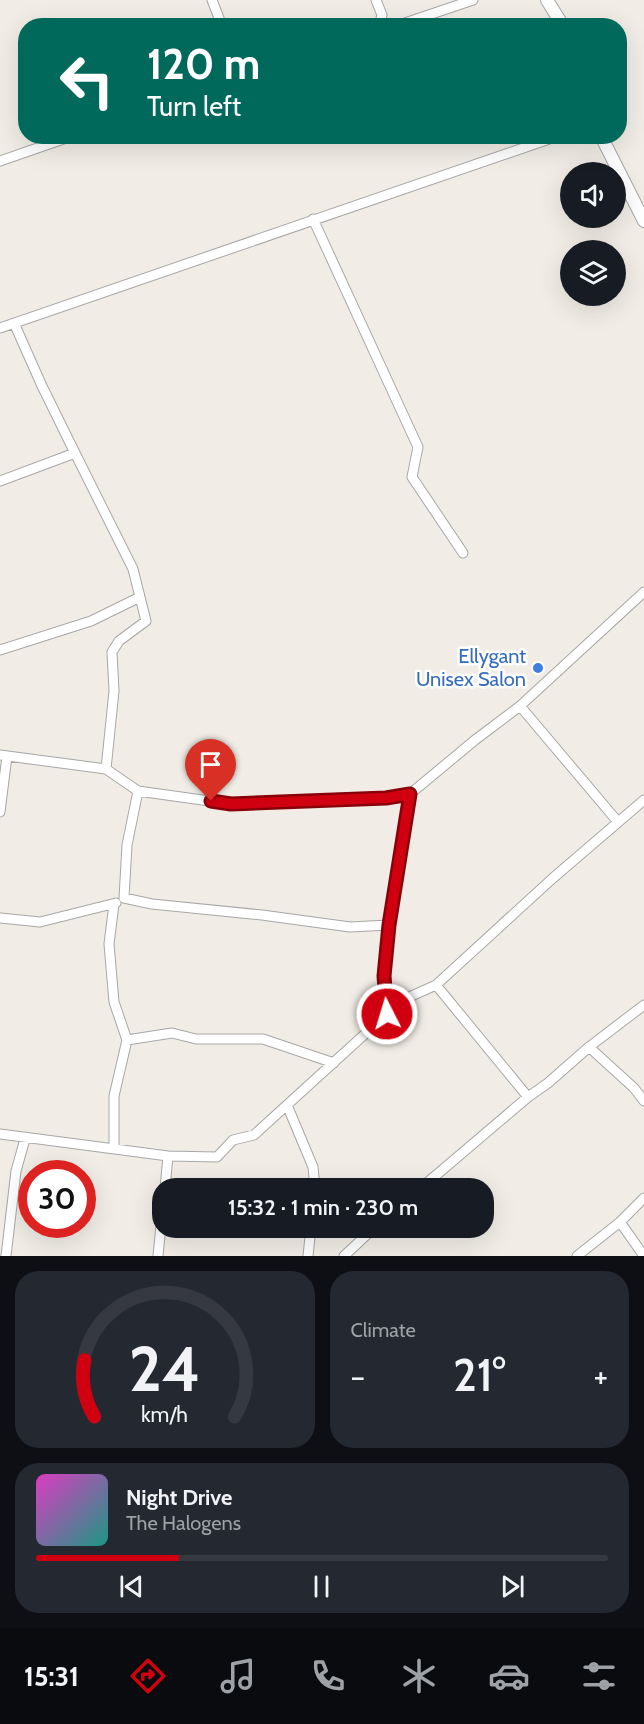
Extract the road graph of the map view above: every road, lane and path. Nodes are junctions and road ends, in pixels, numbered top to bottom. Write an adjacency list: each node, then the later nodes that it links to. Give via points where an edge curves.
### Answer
1 (212, 0): 5 (street)
2 (376, 0): 6 (street)
3 (473, 0): 7 (street)
4 (546, 0): 8 (street)
5 (219, 18)
6 (381, 18)
7 (420, 18)
8 (557, 18)
9 (49, 144): 12 (street)
10 (534, 144): 13 (street)
11 (605, 144): 14 (street)
12 (0, 161)
13 (314, 219): 15 (street); 19 (street, via 418,447 412,477)
14 (644, 221)
15 (14, 323): 16 (street); 17 (street)
16 (0, 328)
17 (75, 453): 18 (street); 21 (street, via 133,569)
18 (0, 481)
19 (463, 553)
20 (644, 592): 23 (street)
21 (140, 597): 22 (street, via 91,621); 25 (street, via 146,621 119,641 112,652 114,691)
22 (0, 650)
23 (520, 706): 27 (street); 30 (street)
24 (4, 755): 25 (street); 29 (street)
25 (106, 769): 26 (street)
26 (138, 791): 27 (street, via 231,804); 31 (street, via 126,845)
27 (410, 794): 34 (street)
28 (644, 800): 30 (street)
29 (0, 812)
30 (618, 822): 35 (street)
31 (124, 898): 32 (street); 34 (street, via 350,927)
32 (114, 904): 33 (street, via 40,922); 38 (street, via 109,944 114,1002)
33 (0, 918)
34 (389, 925): 37 (street, via 384,976)
35 (436, 985): 37 (street, via 407,998); 41 (street)
36 (644, 1005): 39 (street)
37 (387, 1014): 40 (street)
38 (127, 1040): 40 (street, via 172,1033 196,1039 263,1039); 46 (street, via 114,1096)
39 (589, 1047): 41 (street); 42 (street)
40 (334, 1063): 43 (street)
41 (528, 1097): 50 (street)
42 (644, 1101)
43 (287, 1105): 47 (street, via 254,1135 233,1140 217,1157); 49 (street)
44 (0, 1134): 45 (street)
45 (26, 1139): 46 (street); 56 (street, via 10,1206)
46 (114, 1149): 47 (street)
47 (168, 1156): 48 (street)
48 (166, 1178)
49 (314, 1178)
50 (433, 1178)
51 (644, 1198): 52 (street)
52 (620, 1222): 60 (street); 61 (street)
53 (160, 1238): 57 (street)
54 (310, 1238): 58 (street)
55 (363, 1238): 59 (street)
56 (6, 1256)
57 (158, 1256)
58 (308, 1256)
59 (344, 1256)
60 (577, 1256)
61 (644, 1256)

